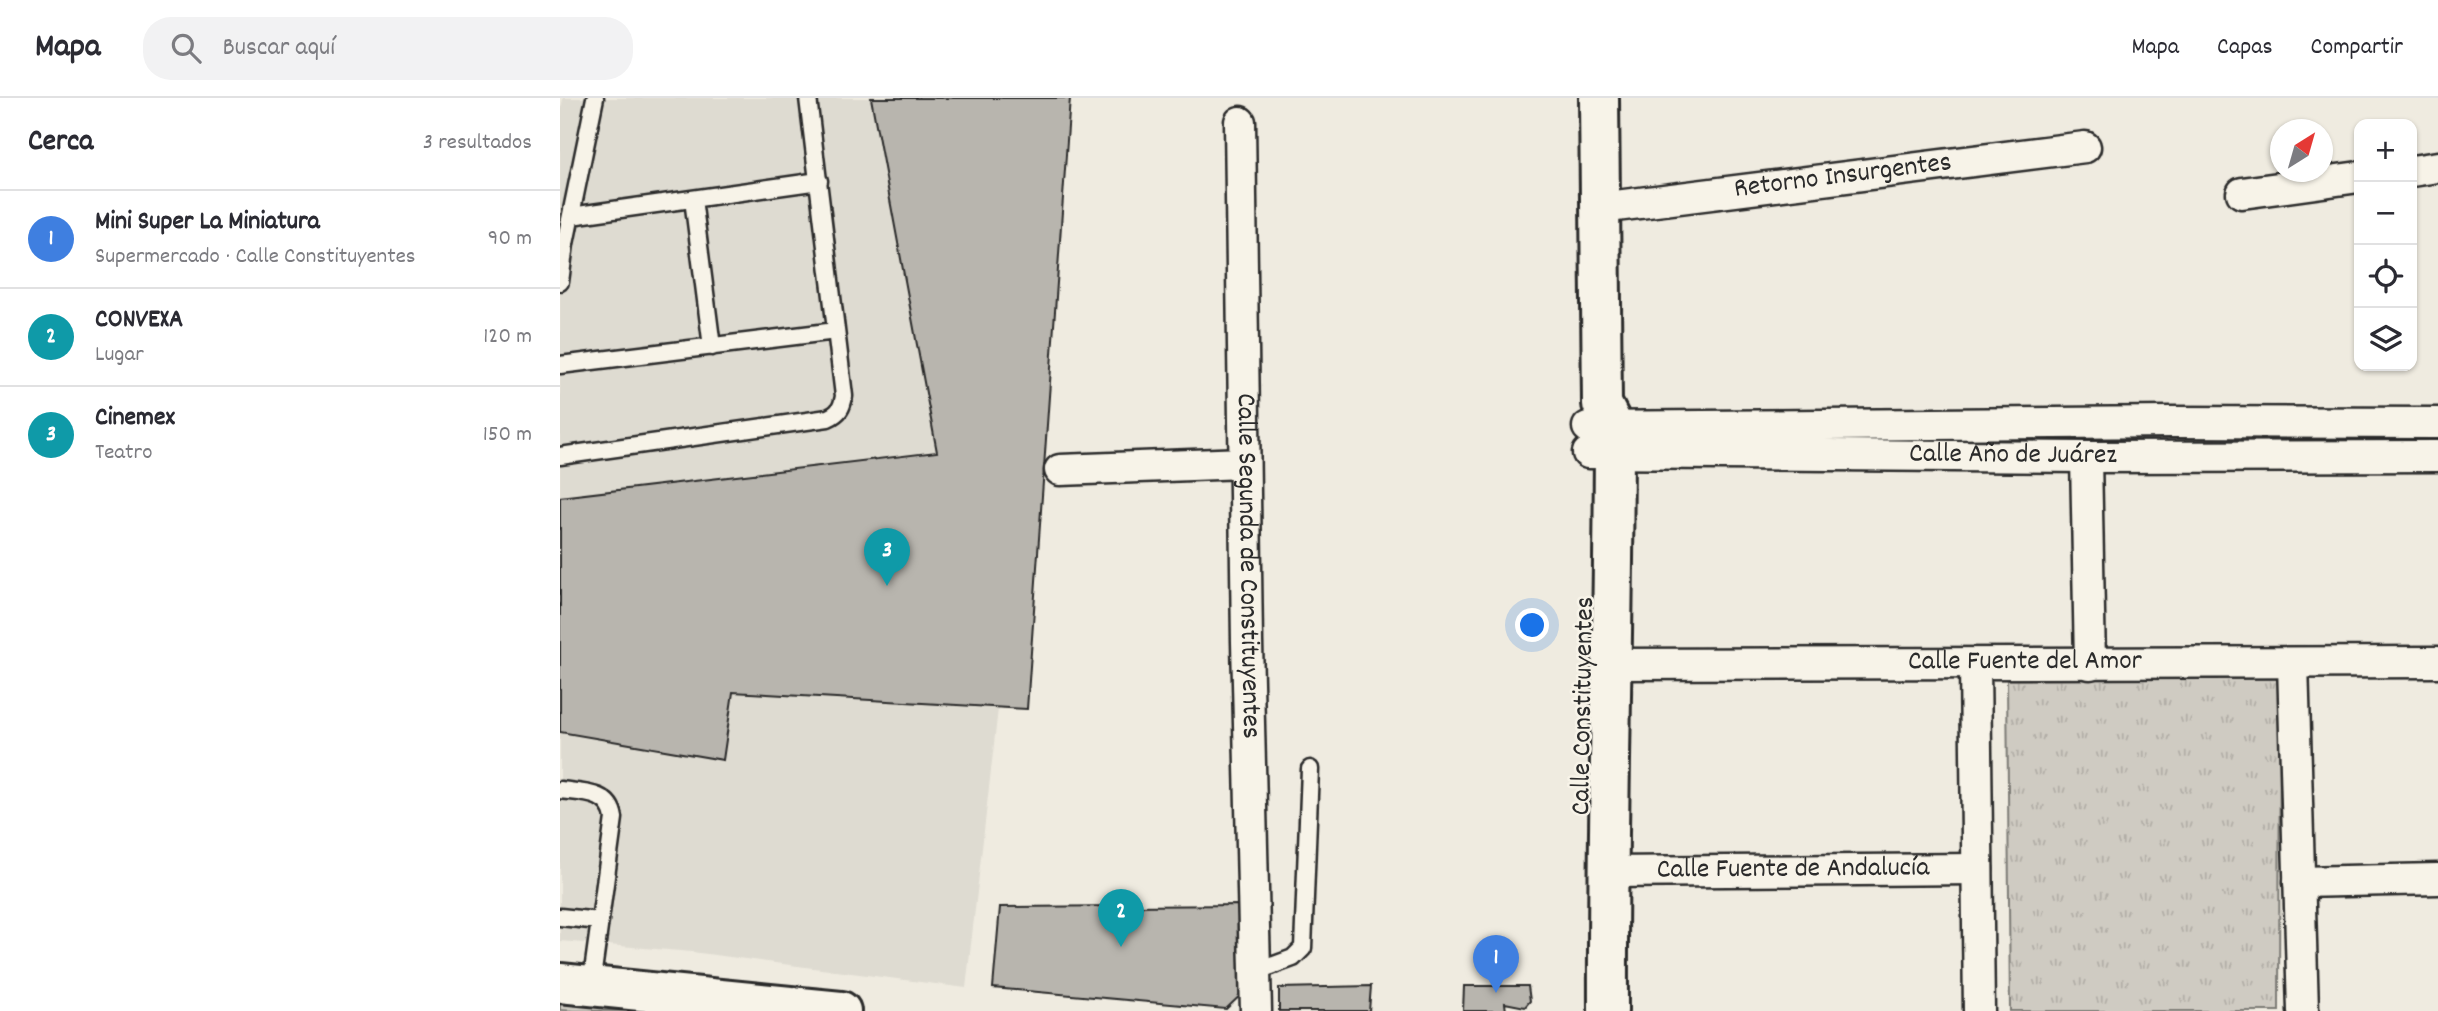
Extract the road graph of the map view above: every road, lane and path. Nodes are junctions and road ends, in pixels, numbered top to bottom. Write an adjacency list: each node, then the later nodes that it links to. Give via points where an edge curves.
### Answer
1 (595, 98): 13 (lane)
2 (808, 98): 9 (lane)
3 (1599, 98): 12 (street, Calle Constituyentes)
4 (1240, 122): 24 (street, Calle Segunda de Constituyentes)
5 (2085, 148): 12 (street, Retorno Insurgentes)
6 (2438, 167): 7 (street)
7 (2417, 170)
8 (2354, 178): 10 (street)
9 (819, 181): 11 (lane); 16 (lane)
10 (2242, 193)
11 (693, 199): 13 (lane); 17 (lane)
12 (1600, 208): 20 (street, Calle Constituyentes)
13 (571, 216): 14 (lane)
14 (563, 246): 15 (lane)
15 (560, 281)
16 (836, 331): 17 (lane); 21 (lane, via 843,406 838,414)
17 (712, 347): 18 (lane)
18 (560, 365)
19 (2438, 423): 20 (street, Calle Año de Juárez, via 2158,422)
20 (1601, 433): 23 (street, Calle Año de Juárez); 28 (street, Calle Constituyentes); 44 (street, Calle Constituyentes)
21 (560, 456)
22 (2438, 456): 23 (street, Calle Año de Juárez)
23 (2086, 457): 30 (street)
24 (1244, 463): 25 (street); 39 (street, Calle Segunda de Constituyentes)
25 (1060, 470)
26 (2438, 662): 27 (street, Calle Fuente del Amor)
27 (2294, 663): 30 (street, Calle Fuente del Amor); 36 (street)
28 (1612, 664): 29 (street, Calle Fuente del Amor); 34 (street, Calle Constituyentes)
29 (1975, 664): 30 (street, Calle Fuente del Amor); 33 (street)
30 (2090, 664)
31 (1310, 769): 39 (lane, via 1303,948 1293,958)
32 (560, 790): 38 (lane, via 598,796 613,808)
33 (1977, 869): 34 (street, Calle Fuente de Andalucía); 46 (street)
34 (1608, 872): 45 (street, Calle Constituyentes)
35 (2438, 879): 36 (street)
36 (2300, 882): 47 (street)
37 (560, 917): 38 (lane)
38 (600, 921): 40 (lane)
39 (1255, 972): 43 (street, Calle Segunda de Constituyentes)
40 (575, 985): 41 (street)
41 (752, 1007): 42 (street)
42 (841, 1011)
43 (1256, 1011)
44 (1581, 1011)
45 (1608, 1011)
46 (1979, 1011)
47 (2303, 1011)

